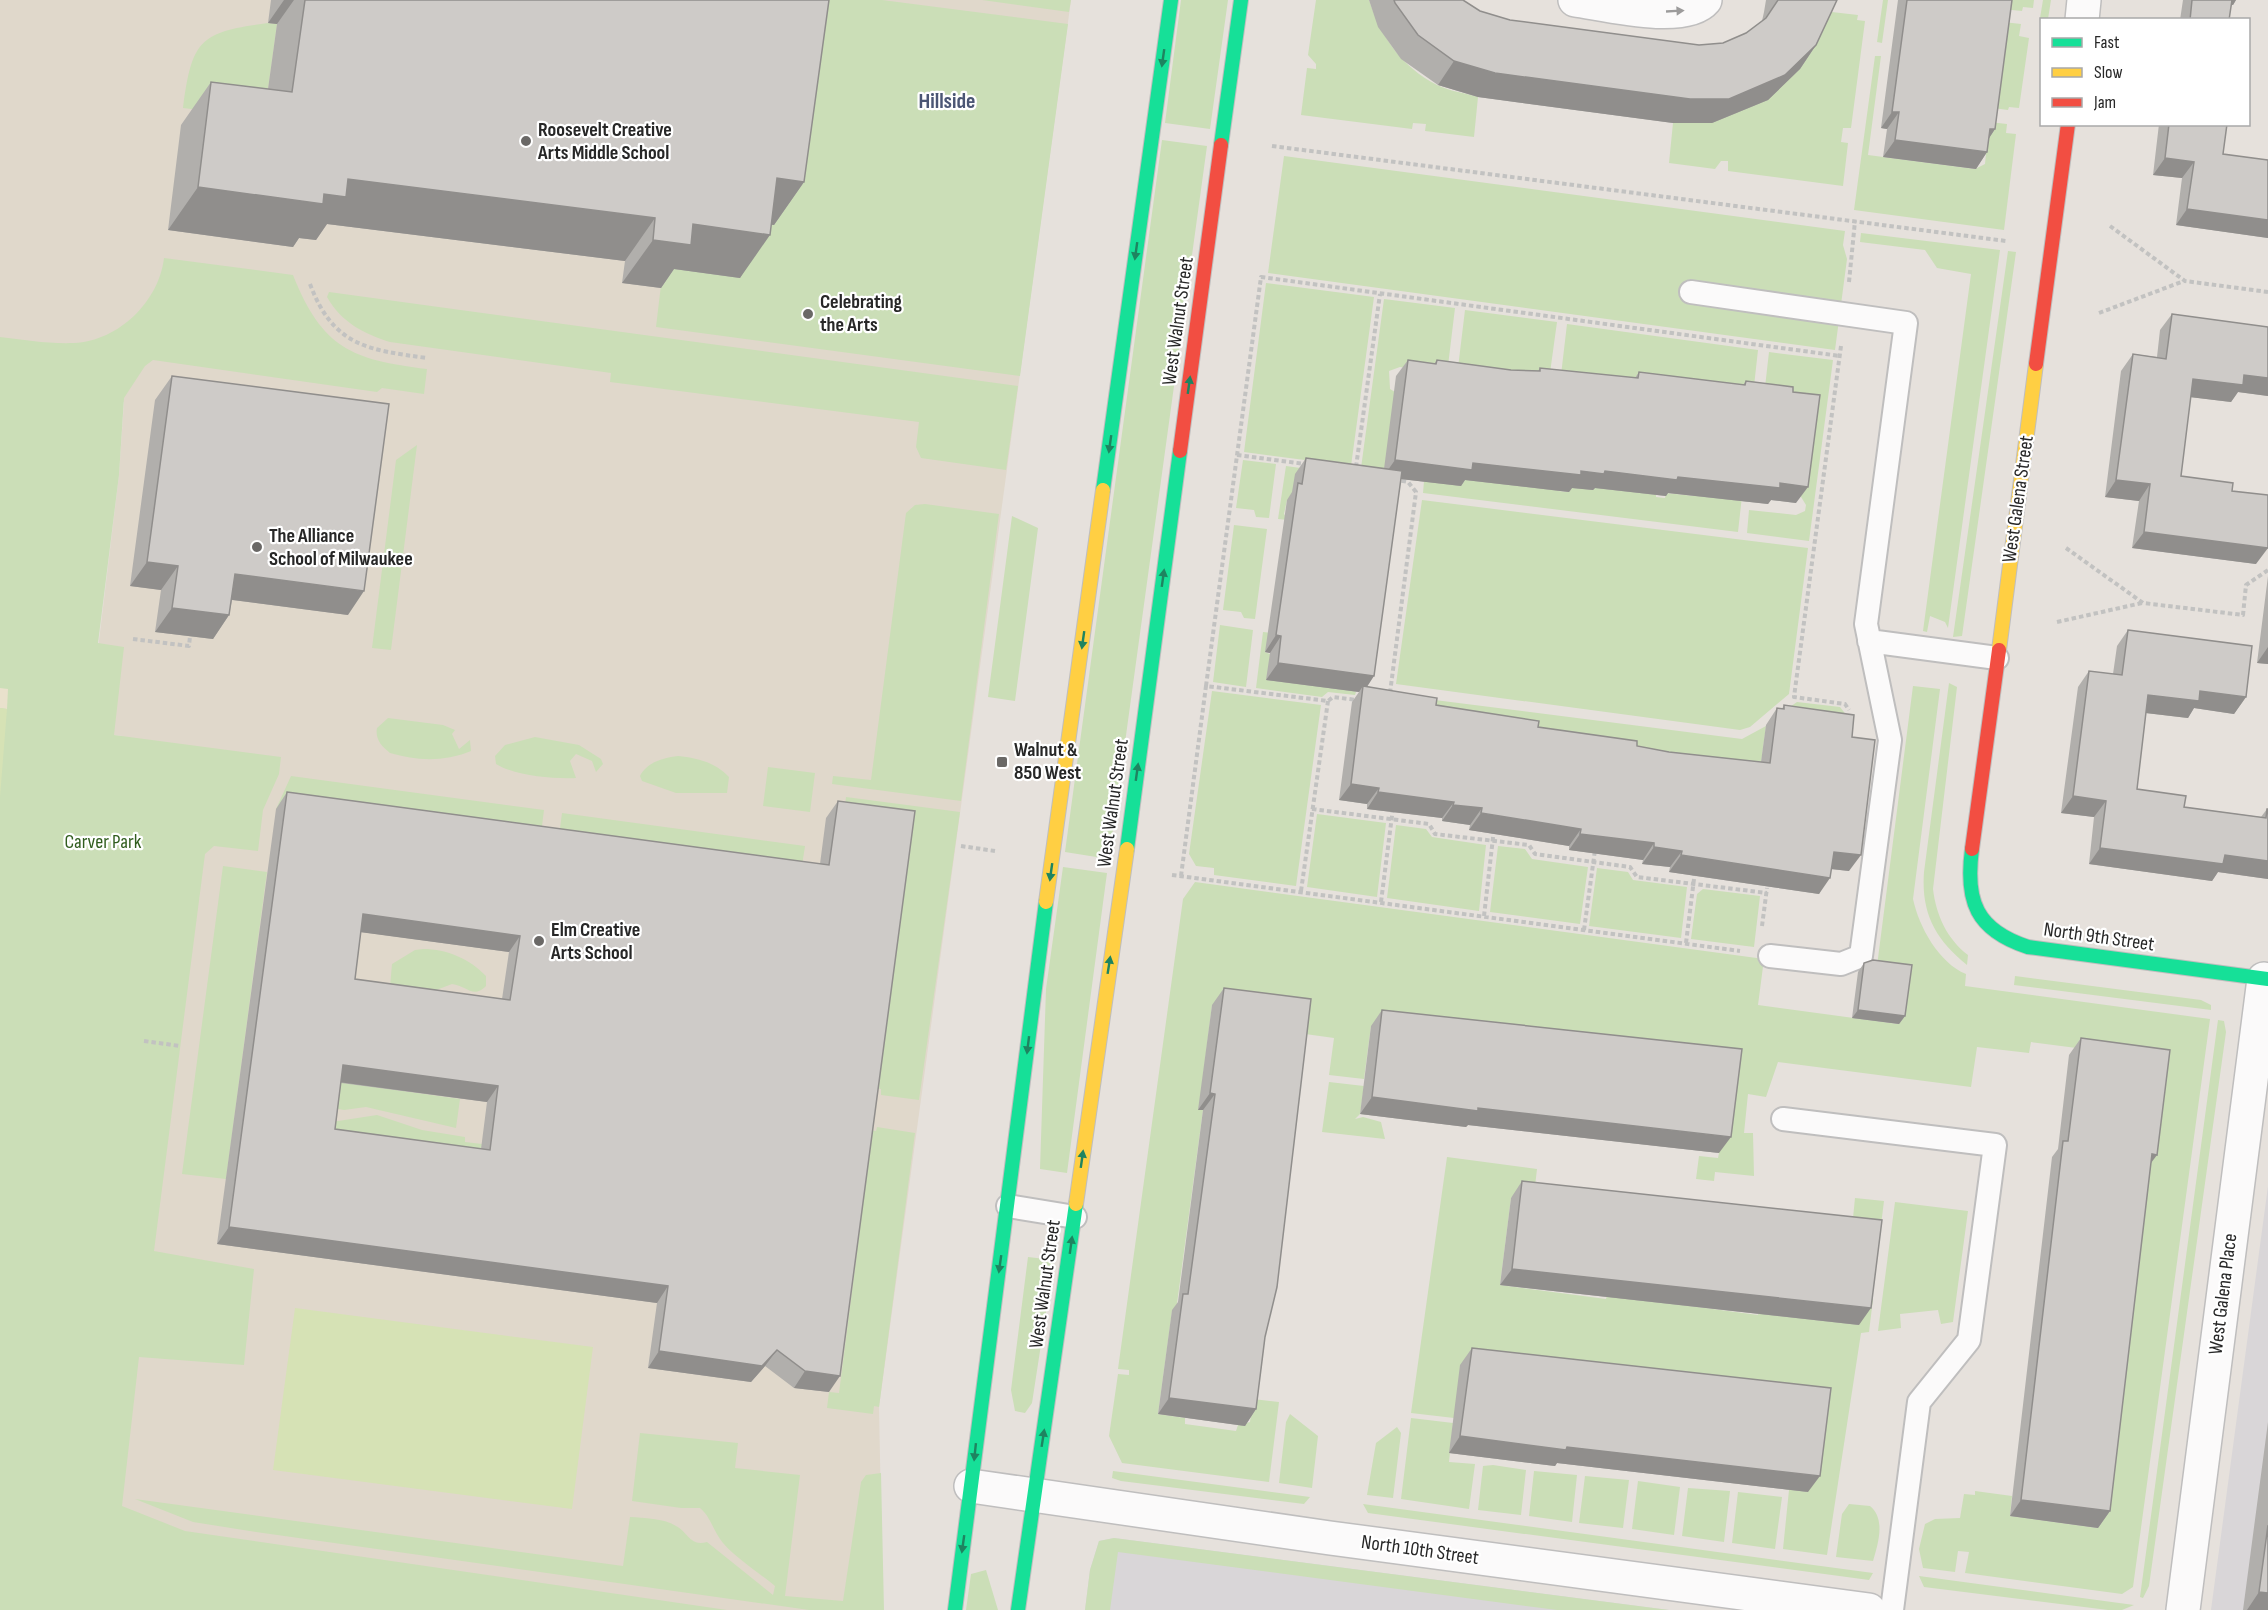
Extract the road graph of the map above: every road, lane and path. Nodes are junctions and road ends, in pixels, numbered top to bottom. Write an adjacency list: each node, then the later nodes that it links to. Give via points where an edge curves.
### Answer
1 (1171, 0): 63 (main road, one-way to 63)
2 (1241, 0): 64 (main road, West Walnut Street, one-way to 2)
3 (1575, 0): 4 (street, one-way to 4, via 1666,12 1684,11)
4 (1705, 0)
5 (2084, 0): 6 (street)
6 (2082, 18)
7 (2068, 126): 32 (main road, West Galena Street)
8 (1272, 146): 9 (path)
9 (1855, 221): 11 (path); 18 (path)
10 (2110, 226): 12 (path)
11 (2006, 241)
12 (2185, 281): 15 (path); 17 (path)
13 (310, 284): 20 (path, via 328,322 352,341 389,353)
14 (1691, 292): 18 (lane)
15 (2268, 292)
16 (1380, 293): 19 (path); 21 (path, via 1261,277); 23 (path, via 1356,471)
17 (2099, 313)
18 (1845, 315): 19 (path); 31 (lane, via 1906,323 1866,624)
19 (1840, 356): 37 (path, via 1794,697 1845,704)
20 (427, 358)
21 (1237, 455): 22 (path); 33 (path)
22 (1313, 465)
23 (1345, 470)
24 (1384, 479): 34 (path, via 1408,482 1416,492 1389,695)
25 (2066, 548): 27 (path)
26 (2268, 570): 27 (path, via 2246,585 2242,615)
27 (2143, 603): 28 (path)
28 (2057, 622)
29 (190, 636): 30 (path, via 189,646)
30 (133, 639)
31 (1869, 641): 32 (lane); 58 (lane, via 1890,740 1861,956 1841,964)
32 (1997, 658): 48 (main road, West Galena Street)
33 (1206, 686): 35 (path); 50 (path)
34 (1384, 699)
35 (1328, 701): 36 (path, via 1333,697); 39 (path)
36 (1366, 702)
37 (1853, 716)
38 (1393, 807): 40 (path)
39 (1312, 809): 40 (path); 52 (path)
40 (1392, 820): 42 (path, via 1429,824 1435,834); 53 (path)
41 (1494, 828): 42 (path)
42 (1493, 841): 46 (path, via 1528,845 1535,854); 54 (path)
43 (961, 846): 45 (path)
44 (1595, 849): 46 (path)
45 (995, 851)
46 (1593, 862): 51 (path, via 1630,867 1637,877); 55 (path)
47 (1695, 870): 51 (path)
48 (1969, 874): 59 (main road, North 9th Street, via 1971,897 1981,921 2002,939 2028,947)
49 (1172, 875): 50 (path)
50 (1181, 876): 52 (path)
51 (1693, 884): 56 (path, via 1767,891); 57 (path)
52 (1301, 891): 53 (path)
53 (1382, 902): 54 (path)
54 (1484, 916): 55 (path)
55 (1584, 930): 57 (path)
56 (1761, 933)
57 (1686, 943): 58 (path)
58 (1759, 954)
59 (2266, 979): 71 (street, West Galena Place)
60 (144, 1041): 61 (path)
61 (180, 1046)
62 (1782, 1119): 70 (lane, via 1995,1145 1969,1340 1919,1402)
63 (1008, 1206): 64 (lane); 65 (main road, one-way to 65)
64 (1075, 1217): 66 (main road, West Walnut Street, one-way to 64)
65 (971, 1486): 66 (street, North 10th Street); 67 (main road, one-way to 67)
66 (1032, 1496): 68 (main road, West Walnut Street); 69 (street, North 10th Street)
67 (954, 1610)
68 (1018, 1610)
69 (1869, 1610)
70 (1892, 1610)
71 (2183, 1610)

